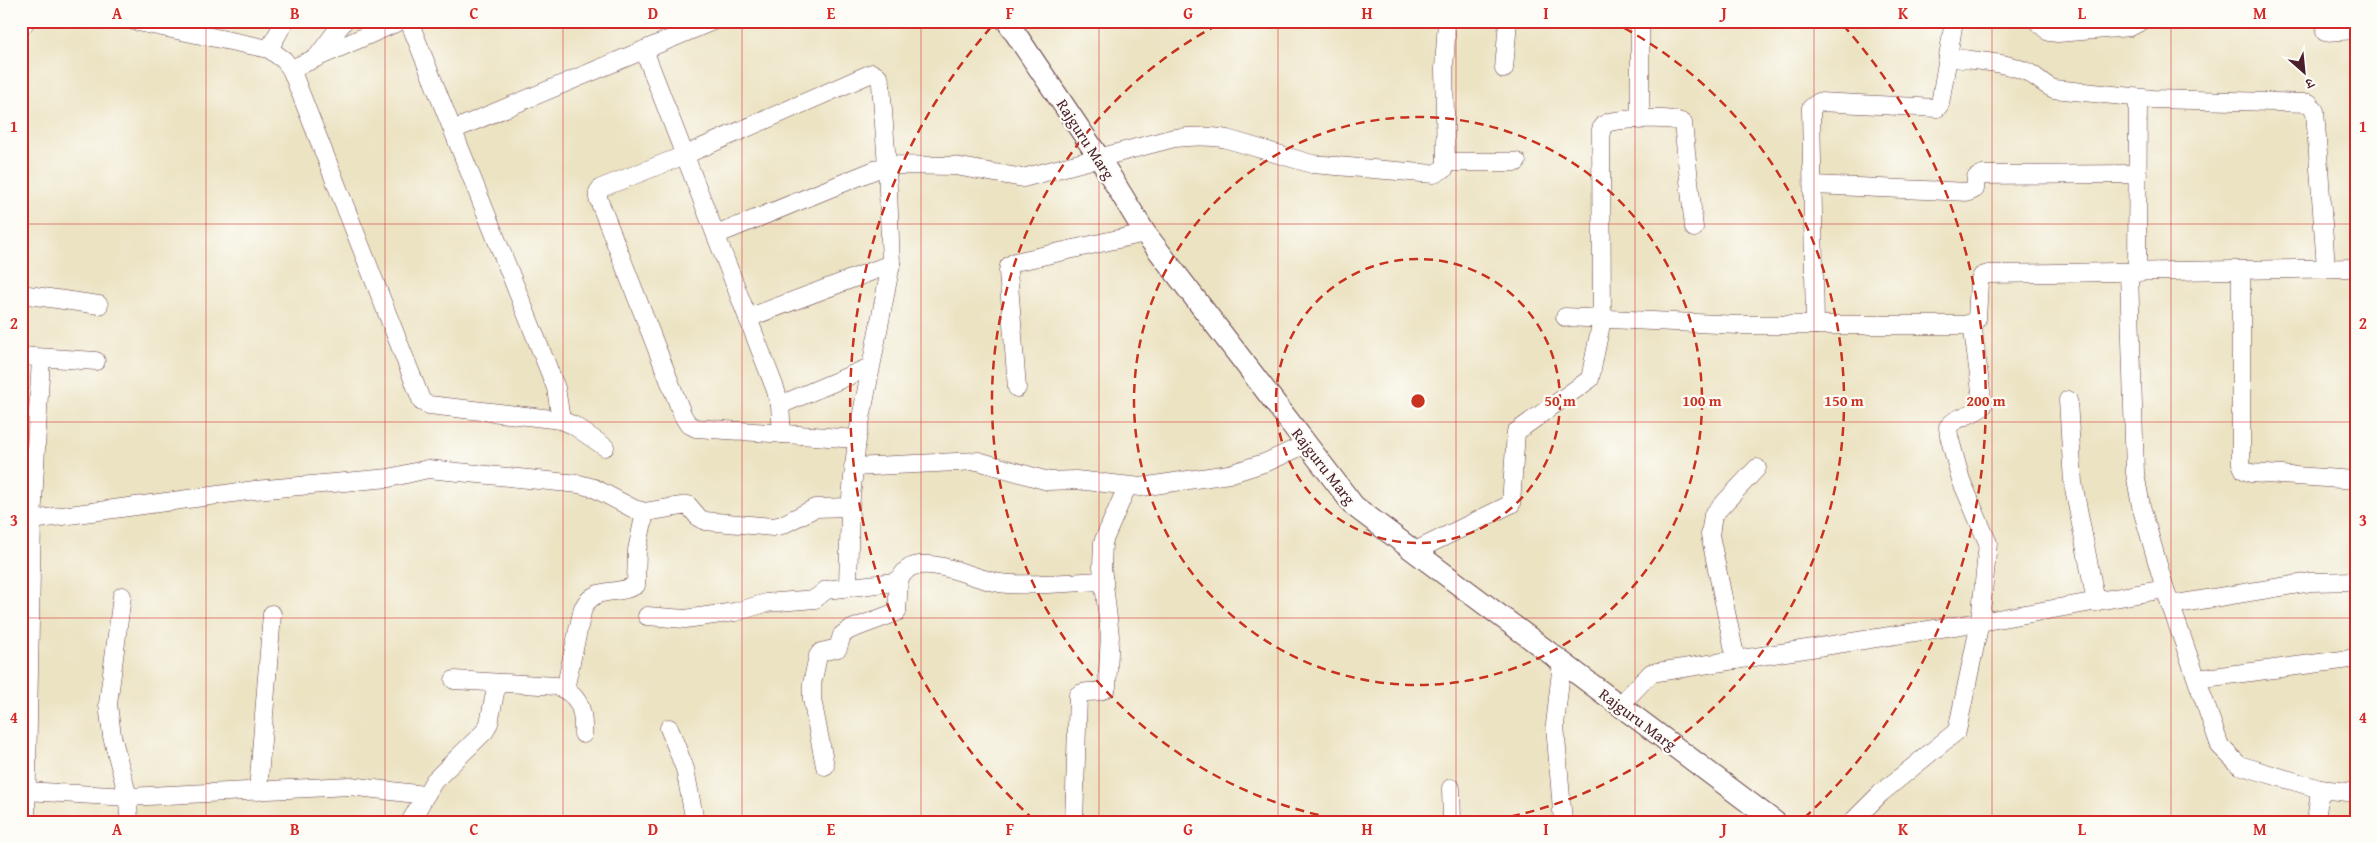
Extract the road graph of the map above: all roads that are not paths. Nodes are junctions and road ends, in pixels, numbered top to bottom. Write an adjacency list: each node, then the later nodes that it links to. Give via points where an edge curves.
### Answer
1 (26, 21): 15 (street)
2 (134, 21): 18 (street)
3 (285, 21): 18 (street)
4 (344, 21): 21 (street)
5 (400, 21): 21 (street)
6 (409, 21): 26 (street)
7 (713, 21): 19 (street)
8 (1007, 21): 28 (street, Rajguru Marg)
9 (1447, 21): 29 (street, via 1444,69)
10 (1508, 21): 22 (street)
11 (1640, 21): 25 (street)
12 (1954, 21): 20 (street)
13 (2037, 21): 14 (street, via 2049,32 2058,33 2130,27)
14 (2142, 21)
15 (21, 28)
16 (2356, 30): 17 (street)
17 (2325, 32)
18 (268, 49): 23 (street)
19 (644, 50): 26 (street); 27 (street)
20 (1948, 57): 24 (street, via 2018,68 2054,89); 33 (street, via 1937,108 1819,102 1812,105)
21 (316, 58): 23 (street)
22 (1504, 68)
23 (291, 69): 56 (street, via 422,402)
24 (2138, 98): 32 (street); 38 (street, via 2299,101 2313,106)
25 (1640, 120): 34 (street, via 1683,123); 46 (street, via 1610,122 1601,129)
26 (453, 130): 56 (street, via 556,388)
27 (685, 154): 31 (street, via 872,73 880,77); 36 (street); 57 (street, via 601,188 598,198 688,424 696,428)
28 (1100, 159): 29 (street, via 1174,138 1202,136 1227,138 1326,166 1434,174 1445,168); 31 (street, via 1023,178 955,166); 35 (street, Rajguru Marg)
29 (1446, 162): 30 (street)
30 (1517, 162)
31 (887, 165): 36 (street); 37 (street)
32 (2138, 174): 33 (street, via 1981,175 1976,178 1975,189 1969,192); 41 (street)
33 (1813, 185): 48 (street)
34 (1694, 228)
35 (1145, 233): 53 (street, via 1009,266); 59 (street, Rajguru Marg)
36 (716, 235): 45 (street)
37 (891, 264): 45 (street); 52 (street)
38 (2326, 268): 39 (street); 40 (street)
39 (2356, 268)
40 (2241, 271): 41 (street); 63 (street, via 2241,463 2244,470 2259,474)
41 (2133, 273): 47 (street, via 1988,274 1979,282 1977,319); 74 (street, via 2135,473 2141,506)
42 (21, 294): 43 (street)
43 (99, 305)
44 (1565, 317): 46 (street)
45 (748, 318): 55 (street)
46 (1602, 319): 48 (street); 68 (street, via 1590,379 1516,432 1512,504)
47 (1972, 323): 48 (street); 78 (street, via 1983,406 1954,420 1948,427 1948,436 1961,480 1988,543)
48 (1815, 325)
49 (21, 356): 50 (street)
50 (41, 358): 51 (street); 67 (street)
51 (96, 361)
52 (870, 367): 55 (street); 58 (street)
53 (1016, 388)
54 (2068, 400): 75 (street, via 2073,484)
55 (780, 405): 57 (street)
56 (561, 420): 60 (street)
57 (782, 434): 58 (street)
58 (857, 439): 61 (street)
59 (1306, 444): 64 (street, via 1229,474); 68 (street, Rajguru Marg, via 1354,506)
60 (605, 447)
61 (853, 467): 64 (street, via 978,461 1048,481 1076,480); 65 (street)
62 (1757, 468): 79 (street, via 1713,515 1710,523)
63 (2356, 480)
64 (1127, 487): 71 (street, via 1103,542)
65 (850, 507): 66 (street, via 814,508 773,528 705,520 699,518 688,504); 72 (street)
66 (645, 512): 67 (street, via 579,484 428,469 389,478 254,490); 85 (street, via 637,550 636,585 594,594 588,599 583,608)
67 (32, 520): 89 (street)
68 (1415, 551): 81 (street, Rajguru Marg)
69 (899, 580): 71 (street, via 908,568 925,565 1002,583); 72 (street); 90 (street, via 898,612 849,630 842,635 838,648 821,652 818,656 812,699)
70 (2356, 581): 74 (street, via 2311,582)
71 (1104, 582): 102 (street, via 1110,636 1107,687 1102,691 1078,695)
72 (848, 586): 77 (street, via 823,591 815,599 766,603 736,612 685,619)
73 (122, 596): 97 (street, via 108,704 109,721)
74 (2168, 597): 75 (street); 83 (street)
75 (2096, 602): 78 (street)
76 (272, 614): 94 (street)
77 (647, 616)
78 (1980, 622): 79 (street); 106 (street, via 1957,731)
79 (1736, 660): 86 (street, via 1651,673)
80 (2356, 661): 83 (street, via 2350,658)
81 (1562, 662): 86 (street, Rajguru Marg); 104 (street, via 1555,725)
82 (454, 680): 84 (street)
83 (2197, 680): 92 (street, via 2220,746 2239,764)
84 (496, 683): 85 (street); 96 (street, via 485,731 443,771)
85 (565, 689): 88 (street, via 572,693 580,706)
86 (1620, 705): 105 (street, Rajguru Marg)
87 (669, 728): 101 (street, via 686,769)
88 (582, 734)
89 (24, 757): 93 (street)
90 (825, 766)
91 (1452, 788): 103 (street)
92 (2320, 789): 95 (street); 107 (street)
93 (26, 791): 97 (street); 98 (street)
94 (258, 791): 96 (street, via 350,786); 97 (street)
95 (2356, 793)
96 (424, 795): 100 (street)
97 (128, 797): 99 (street)
98 (26, 822)
99 (129, 822)
100 (410, 822)
101 (696, 822)
102 (1074, 822)
103 (1452, 822)
104 (1563, 822)
105 (1776, 822)
106 (1852, 822)
107 (2316, 822)

